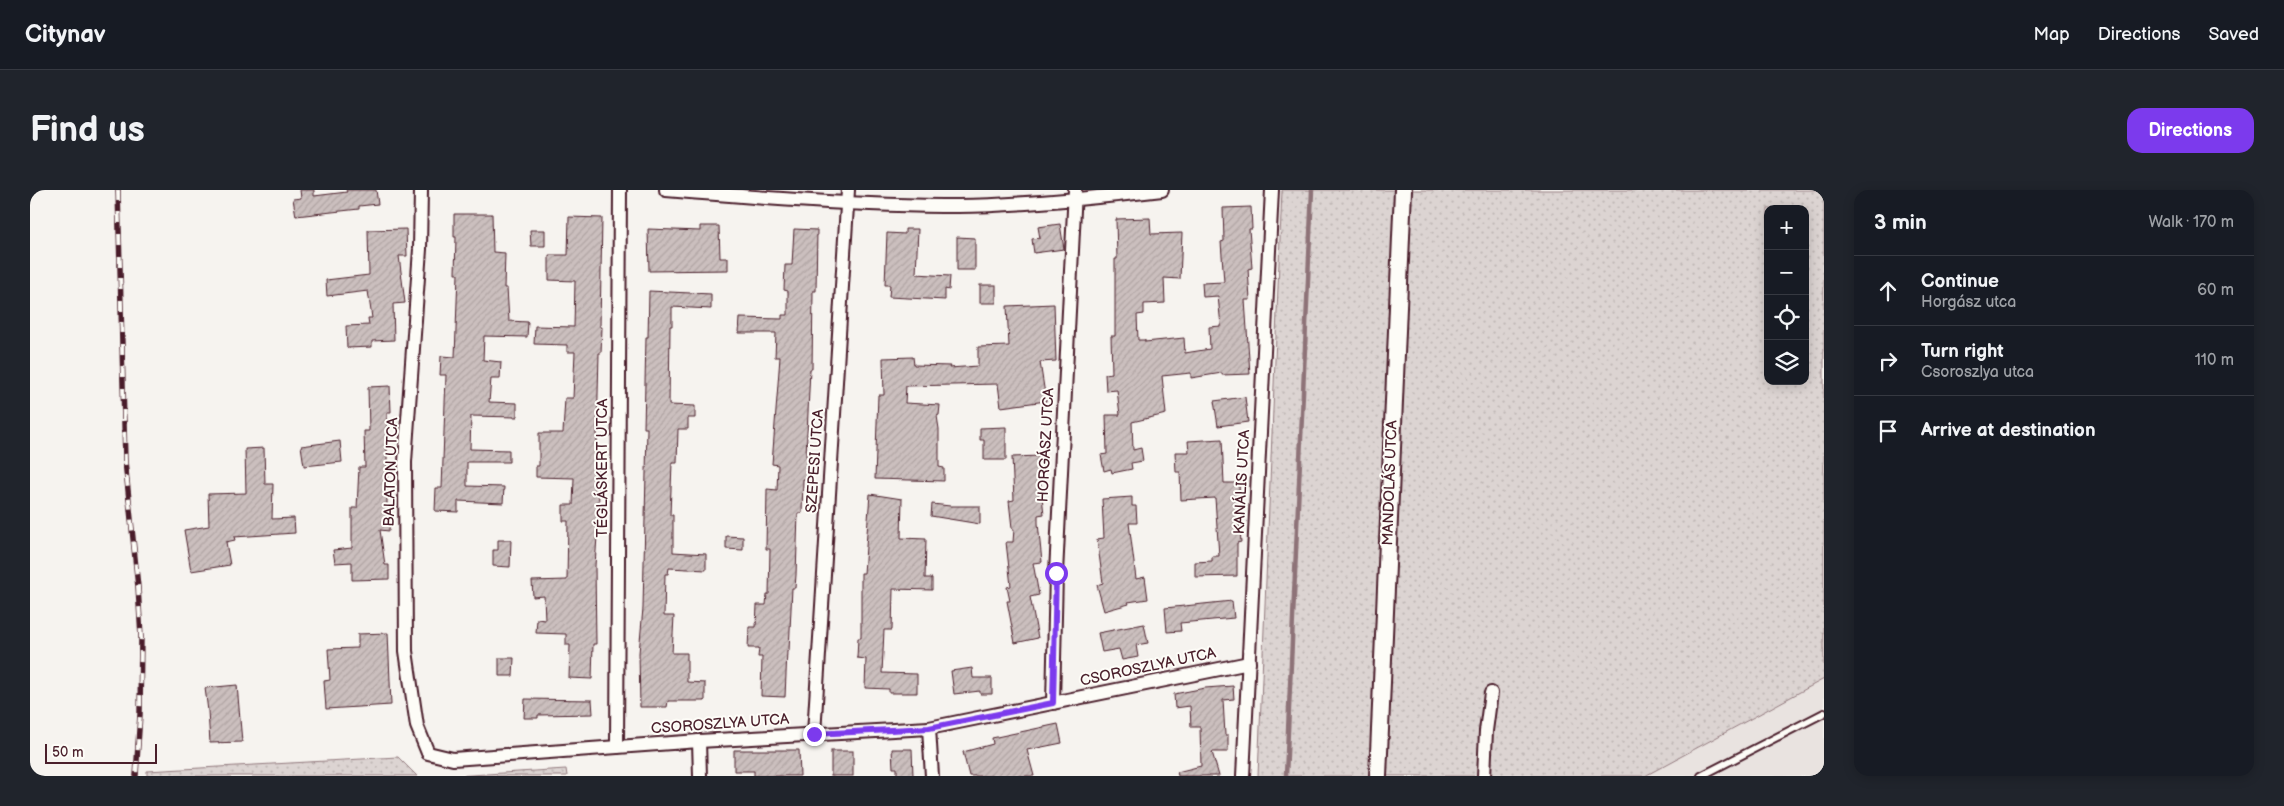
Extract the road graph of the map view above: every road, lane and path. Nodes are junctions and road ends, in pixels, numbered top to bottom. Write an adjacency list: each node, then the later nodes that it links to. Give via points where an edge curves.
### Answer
1 (421, 190): 18 (street, BALATON UTCA, via 405,462 406,651 416,726)
2 (620, 190): 17 (street, TÉGLÁSKERT UTCA)
3 (666, 190): 9 (street)
4 (848, 190): 9 (street, SZEPESI UTCA)
5 (1162, 190): 8 (street)
6 (1272, 190): 10 (street, KANÁLIS UTCA)
7 (1403, 190): 22 (street, MANDOLÁS UTCA)
8 (1075, 195): 9 (street, via 959,206); 12 (street, HORGÁSZ UTCA, via 1056,573)
9 (848, 204): 15 (street, SZEPESI UTCA)
10 (1249, 663): 12 (street, CSOROSZLYA UTCA); 21 (street, KANÁLIS UTCA)
11 (1491, 693): 23 (street)
12 (1053, 703): 14 (street, CSOROSZLYA UTCA)
13 (1824, 713): 24 (lane)
14 (929, 728): 15 (street, CSOROSZLYA UTCA); 20 (street)
15 (814, 734): 16 (street, CSOROSZLYA UTCA)
16 (699, 741): 17 (street, CSOROSZLYA UTCA); 19 (street)
17 (617, 747): 18 (street, CSOROSZLYA UTCA, via 453,759)
18 (428, 753)
19 (700, 776)
20 (932, 776)
21 (1243, 776)
22 (1378, 776)
23 (1484, 776)
24 (1701, 776)

